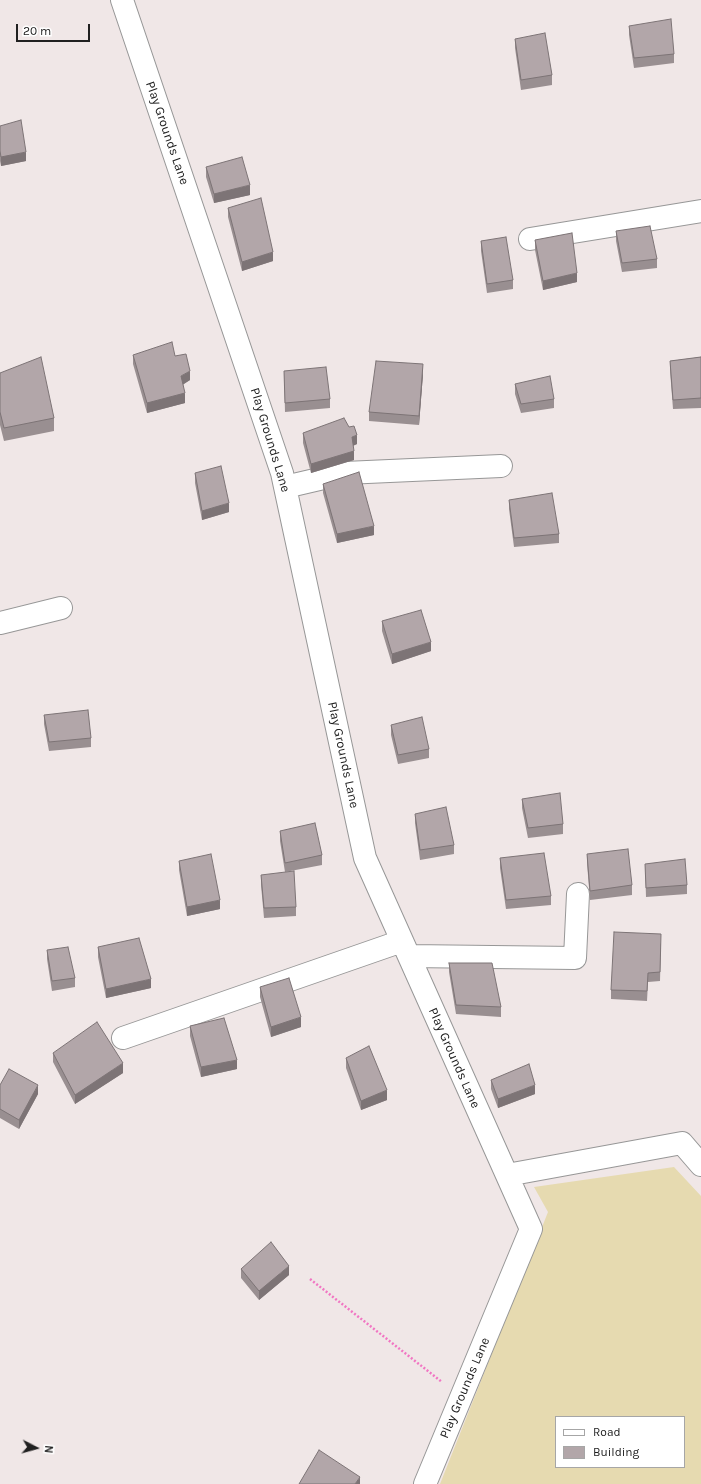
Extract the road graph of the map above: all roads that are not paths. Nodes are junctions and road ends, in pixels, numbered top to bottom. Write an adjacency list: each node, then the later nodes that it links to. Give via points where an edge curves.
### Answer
1 (122, 0): 5 (street, Play Grounds Lane)
2 (701, 211): 3 (street)
3 (530, 239)
4 (501, 466): 5 (street, via 345,473)
5 (285, 487): 9 (street, Play Grounds Lane, via 365,858)
6 (61, 608): 7 (street)
7 (0, 623)
8 (578, 894): 9 (street, via 575,958)
9 (406, 949): 10 (street); 12 (street, Play Grounds Lane)
10 (123, 1038)
11 (701, 1165): 12 (street, via 682,1143)
12 (507, 1175): 13 (street, Play Grounds Lane, via 531,1229)
13 (425, 1484)

